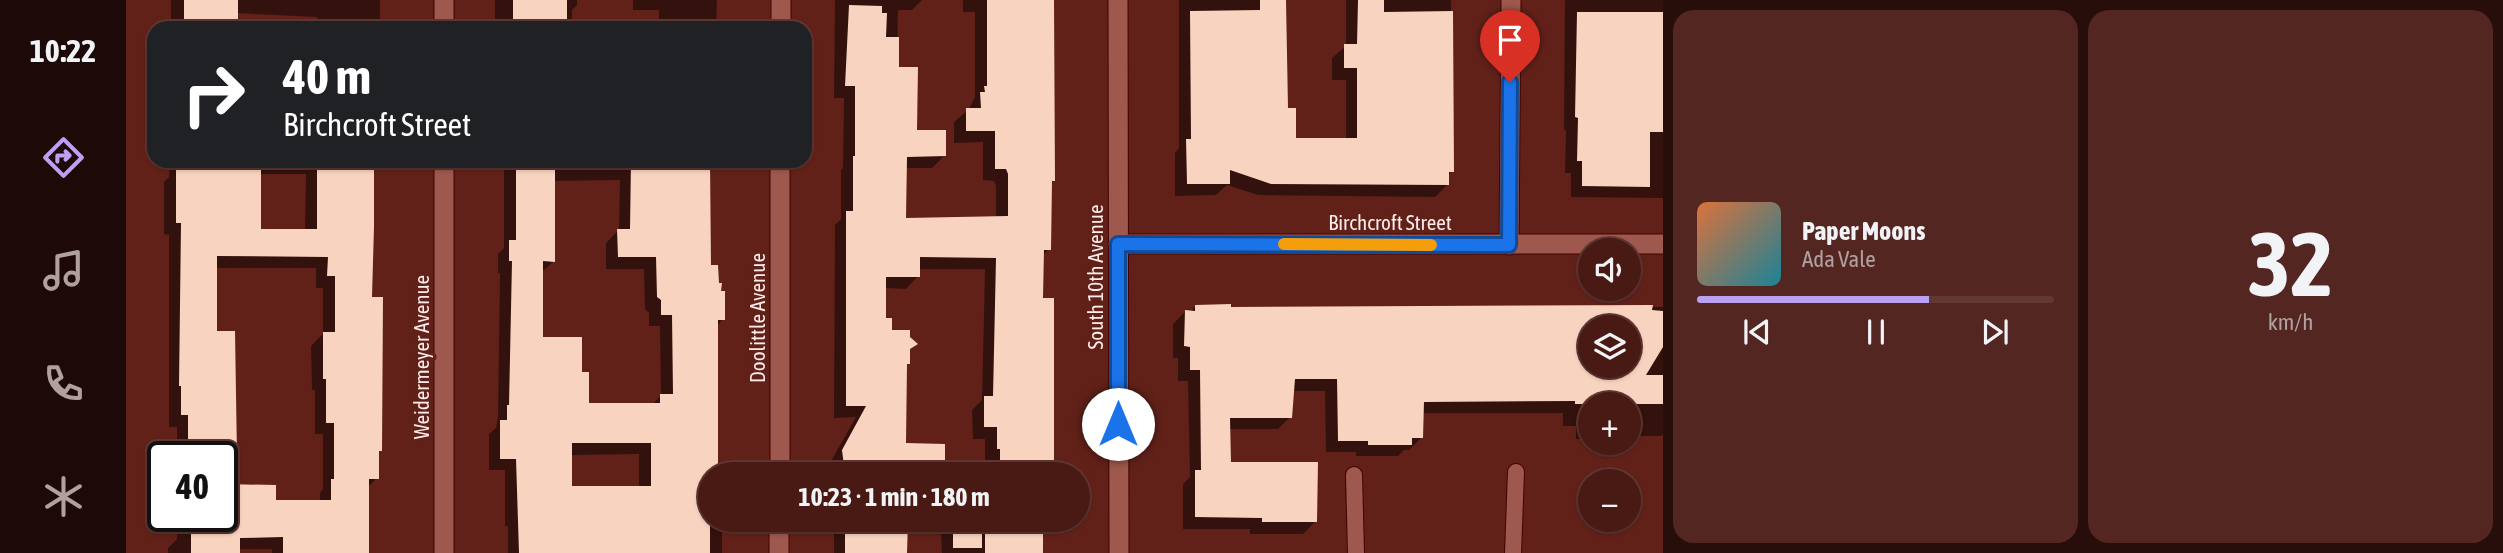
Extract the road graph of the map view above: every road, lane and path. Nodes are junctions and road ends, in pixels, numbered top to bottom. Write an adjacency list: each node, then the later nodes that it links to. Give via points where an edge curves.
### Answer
1 (444, 0): 5 (street)
2 (781, 0): 6 (street)
3 (1118, 0): 9 (street, South 10th Avenue)
4 (1511, 0): 11 (street)
5 (444, 21)
6 (781, 21)
7 (444, 168): 16 (street, Weidermeyer Avenue)
8 (780, 168): 12 (street, Doolittle Avenue)
9 (1118, 244): 11 (street, Birchcroft Street); 18 (street, South 10th Avenue)
10 (1663, 244): 11 (street, Birchcroft Street)
11 (1509, 245)
12 (780, 462)
13 (1516, 472): 20 (lane)
14 (1354, 475): 19 (lane)
15 (779, 532): 17 (street)
16 (444, 553)
17 (779, 553)
18 (1119, 553)
19 (1356, 553)
20 (1513, 553)

